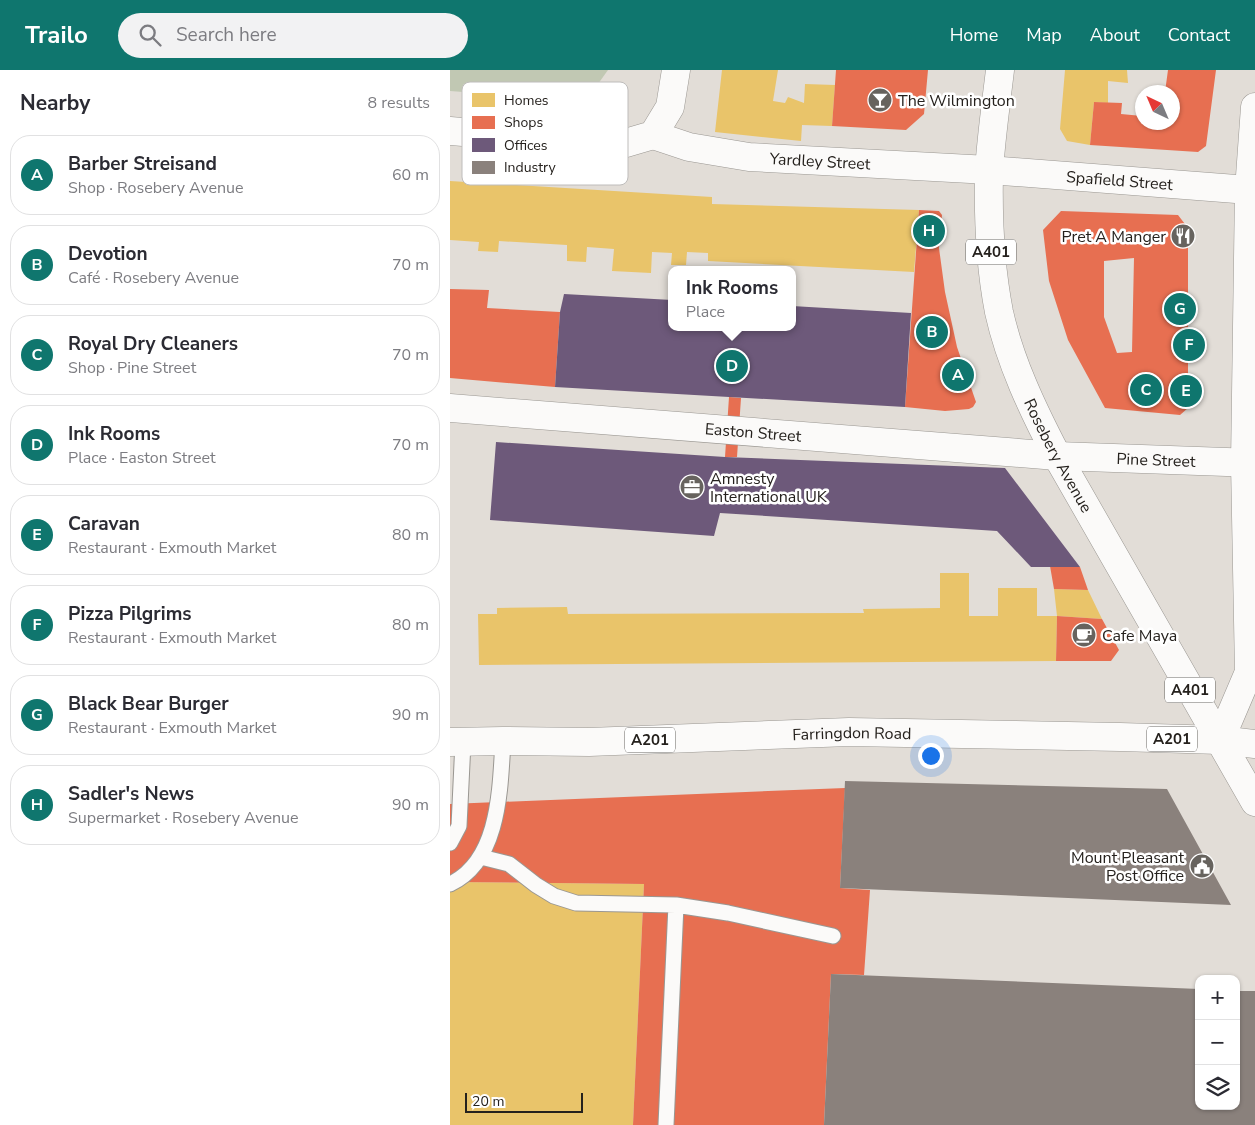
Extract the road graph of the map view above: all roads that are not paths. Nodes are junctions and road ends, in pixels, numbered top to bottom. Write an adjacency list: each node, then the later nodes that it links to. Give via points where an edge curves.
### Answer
1 (676, 70): 4 (street, via 670,107)
2 (1000, 70): 6 (street, Rosebery Avenue / A401)
3 (1255, 107): 7 (street)
4 (653, 135): 5 (street); 6 (street, Yardley Street, via 689,148 749,157)
5 (628, 142)
6 (990, 170): 7 (street, Spafield Street); 9 (street, Rosebery Avenue / A401, via 990,240 1000,312 1030,404)
7 (1249, 190): 10 (street)
8 (450, 408): 9 (street, Easton Street)
9 (1057, 456): 10 (street, Pine Street); 12 (street, Rosebery Avenue / A401)
10 (1250, 463): 12 (street, via 1250,672)
11 (503, 740): 12 (street, Farringdon Road / A201, via 589,742 849,732); 13 (street, Farringdon Road / A201); 17 (lane, via 499,797)
12 (1220, 740): 14 (street, Farringdon Road / A201); 15 (street, Rosebery Avenue / A401)
13 (456, 742): 16 (lane, via 459,826)
14 (1255, 744)
15 (1255, 802)
16 (450, 842)
17 (481, 857): 18 (lane, via 460,879); 19 (lane, via 509,864 536,886 576,903)
18 (450, 884)
19 (676, 905): 20 (lane); 21 (lane)
20 (833, 936)
21 (666, 1125)

